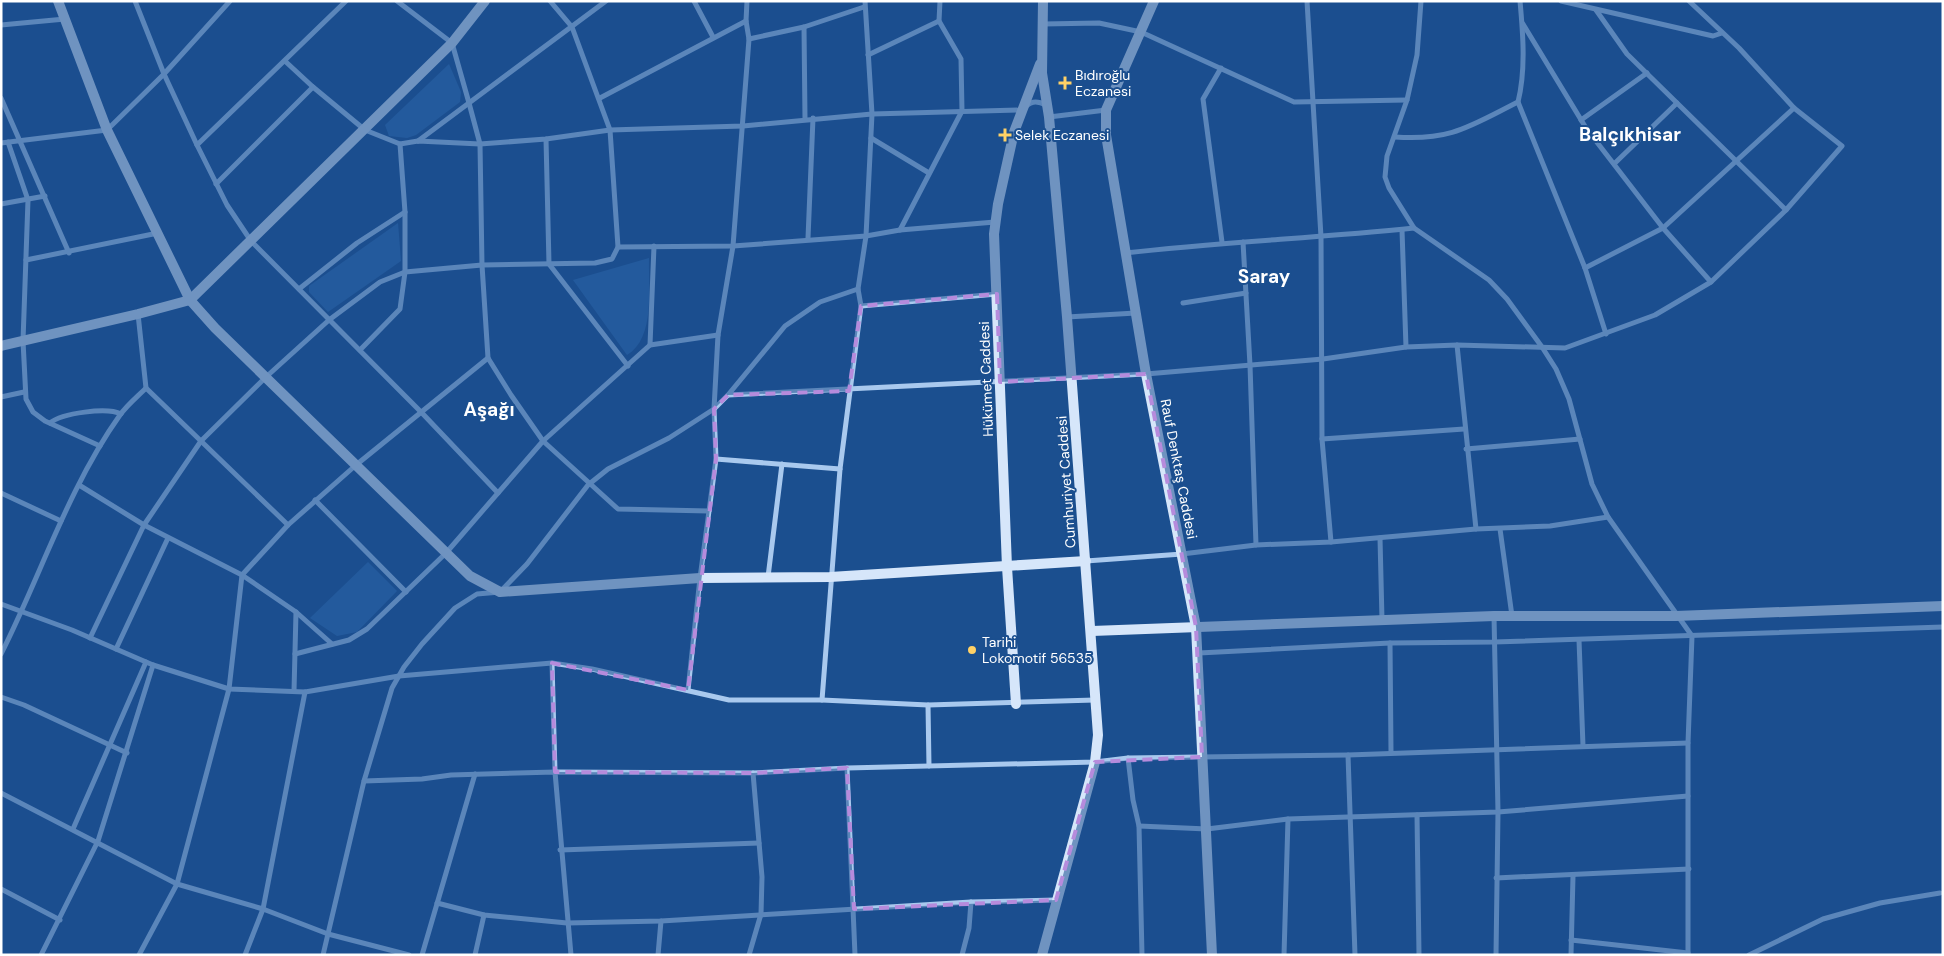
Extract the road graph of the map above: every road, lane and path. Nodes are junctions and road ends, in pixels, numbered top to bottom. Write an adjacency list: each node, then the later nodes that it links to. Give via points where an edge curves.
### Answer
1 (58, 1): 21 (street)
2 (135, 1): 39 (street)
3 (230, 1): 39 (street)
4 (346, 1): 36 (street)
5 (397, 1): 33 (street)
6 (485, 1): 33 (street)
7 (550, 1): 27 (street)
8 (606, 1): 27 (street)
9 (694, 1): 31 (street)
10 (747, 1): 22 (street)
11 (940, 1): 23 (street)
12 (1043, 1): 24 (street, Cumhuriyet Caddesi)
13 (1154, 1): 29 (street, Rauf Denktaş Caddesi)
14 (1307, 1): 43 (street)
15 (1421, 1): 44 (street, via 1417,55)
16 (1520, 1): 25 (street)
17 (1561, 1): 20 (street)
18 (1689, 1): 30 (street)
19 (864, 4): 28 (street); 34 (street)
20 (1596, 10): 30 (street, via 1713,36); 38 (street, via 1627,54)
21 (65, 19): 26 (street); 59 (street)
22 (746, 21): 31 (street); 32 (street)
23 (940, 21): 34 (street); 52 (street, via 961,59)
24 (1042, 24): 29 (street, via 1099,23); 35 (street, Cumhuriyet Caddesi)
25 (1522, 24): 45 (street, via 1522,87); 57 (street)
26 (1, 25)
27 (572, 27): 42 (street); 46 (street)
28 (804, 27): 32 (street); 56 (street)
29 (1141, 32): 37 (street); 51 (street, Rauf Denktaş Caddesi)
30 (1722, 33): 49 (street)
31 (713, 36): 42 (street)
32 (749, 39): 58 (street)
33 (452, 42): 46 (street); 60 (street)
34 (868, 55): 53 (street)
35 (1041, 60): 48 (street, Cumhuriyet Caddesi); 50 (street, Hükümet Caddesi)
36 (286, 62): 40 (street); 71 (street)
37 (1221, 68): 43 (street, via 1294,102); 91 (street, via 1203,99)
38 (1647, 73): 47 (street); 57 (street)
39 (164, 74): 59 (street); 71 (street)
40 (312, 87): 60 (street); 75 (street)
41 (1, 98): 65 (street)
42 (600, 98): 61 (street)
43 (1313, 100): 44 (street); 89 (street)
44 (1407, 100): 62 (street)
45 (1518, 102): 62 (street, via 1450,134 1419,139); 101 (street)
46 (469, 103): 66 (street); 70 (street)
47 (1678, 103): 72 (street); 73 (street)
48 (1047, 106): 50 (street, via 1032,102); 54 (street, Cumhuriyet Caddesi)
49 (1794, 108): 72 (street); 79 (street, via 1842,146)
50 (1022, 110): 52 (street); 81 (street, Hükümet Caddesi)
51 (1106, 110): 54 (street); 97 (street, Rauf Denktaş Caddesi, via 1106,135)
52 (962, 111): 53 (street); 74 (street)
53 (872, 114): 55 (street); 63 (street)
54 (1049, 116): 113 (street, Cumhuriyet Caddesi)
55 (813, 118): 56 (street); 88 (street)
56 (805, 119): 58 (street)
57 (1580, 120): 73 (street)
58 (743, 126): 61 (street); 94 (street)
59 (107, 130): 65 (street); 86 (street)
60 (366, 130): 69 (street); 90 (street)
61 (610, 130): 64 (street); 95 (street)
62 (1395, 137): 82 (street, via 1387,156 1385,177)
63 (870, 138): 74 (street); 87 (street)
64 (546, 139): 70 (street); 99 (street)
65 (20, 141): 67 (street); 76 (street)
66 (418, 141): 69 (street); 70 (street)
67 (8, 142): 68 (street); 77 (street)
68 (1, 143)
69 (400, 144): 80 (street)
70 (480, 144): 100 (street)
71 (197, 145): 75 (street)
72 (1737, 161): 79 (street); 83 (street)
73 (1614, 164): 83 (street)
74 (929, 173): 84 (street)
75 (216, 184): 90 (street)
76 (45, 196): 77 (street); 96 (street)
77 (28, 200): 78 (street); 98 (street)
78 (1, 204)
79 (1786, 210): 103 (street)
80 (404, 212): 102 (street); 104 (street, via 357,243)
81 (995, 222): 84 (street); 107 (street, Hükümet Caddesi)
82 (1414, 228): 85 (street); 122 (street, via 1489,280 1507,298)
83 (1663, 228): 101 (street); 103 (street)
84 (900, 230): 87 (street)
85 (1402, 230): 89 (street); 121 (street)
86 (158, 234): 96 (street); 108 (street)
87 (866, 236): 88 (street); 105 (street)
88 (808, 238): 94 (street)
89 (1321, 238): 92 (street); 125 (street)
90 (251, 241): 104 (street); 108 (street)
91 (1222, 242): 92 (street); 97 (street)
92 (1243, 242): 106 (street)
93 (654, 246): 94 (street); 95 (street); 118 (street)
94 (733, 246): 116 (street)
95 (618, 247): 99 (street, via 612,259 596,263)
96 (69, 253): 98 (street)
97 (1125, 253): 111 (street, Rauf Denktaş Caddesi)
98 (26, 260): 117 (street)
99 (549, 264): 100 (street); 127 (street)
100 (482, 265): 102 (street); 124 (street)
101 (1585, 268): 115 (street)
102 (405, 272): 114 (street, via 380,282); 123 (street, via 400,310)
103 (1711, 282): 115 (street, via 1655,316)
104 (299, 289): 114 (street)
105 (858, 289): 110 (street); 135 (street, via 820,302 785,326)
106 (1246, 293): 109 (street); 126 (street)
107 (997, 294): 110 (street); 131 (street, Hükümet Caddesi)
108 (190, 300): 112 (street); 129 (street)
109 (1182, 303)
110 (861, 306): 133 (street)
111 (1136, 313): 113 (street); 128 (street, Rauf Denktaş Caddesi)
112 (138, 314): 117 (street); 132 (street)
113 (1067, 317): 130 (street, Cumhuriyet Caddesi)
114 (329, 320): 123 (street); 129 (street)
115 (1606, 334): 122 (street, via 1565,348)
116 (718, 335): 118 (street); 137 (street)
117 (23, 341): 120 (street); 134 (street)
118 (650, 345): 127 (street)
119 (1457, 345): 121 (street); 122 (street); 141 (street)
120 (1, 346)
121 (1406, 347): 125 (street)
122 (1542, 347): 143 (street, via 1569,399)
123 (360, 350): 138 (street)
124 (488, 358): 138 (street); 145 (street)
125 (1323, 359): 126 (street); 142 (street)
126 (1250, 364): 128 (street); 167 (street)
127 (628, 366): 145 (street)
128 (1146, 374): 130 (street); 169 (street, Rauf Denktaş Caddesi)
129 (266, 378): 144 (street); 150 (street)
130 (1072, 378): 131 (street); 170 (street, Cumhuriyet Caddesi)
131 (1000, 382): 133 (street); 171 (street, Hükümet Caddesi)
132 (146, 388): 139 (street); 144 (street)
133 (849, 391): 135 (street); 151 (street)
134 (24, 392): 136 (street); 140 (street, via 33,412)
135 (728, 395): 137 (street)
136 (1, 397)
137 (714, 409): 148 (street); 153 (street, via 669,438 608,469)
138 (422, 413): 150 (street); 155 (street)
139 (121, 414): 140 (street, via 103,410 58,418); 146 (street)
140 (50, 423): 146 (street)
141 (1464, 429): 142 (street); 147 (street)
142 (1322, 439): 166 (street)
143 (1580, 439): 147 (street); 158 (street, via 1592,484)
144 (201, 441): 160 (street); 161 (street)
145 (544, 441): 153 (street); 155 (street)
146 (100, 446): 152 (street)
147 (1466, 449): 162 (street)
148 (716, 459): 149 (street); 157 (street)
149 (782, 464): 151 (street); 174 (street)
150 (356, 465): 156 (street); 168 (street)
151 (840, 468): 173 (street)
152 (79, 484): 159 (street); 161 (street)
153 (588, 484): 157 (street, via 618,509); 177 (street, via 527,564)
154 (1, 493): 159 (street)
155 (498, 493): 168 (street)
156 (315, 500): 160 (street); 176 (street)
157 (709, 511): 175 (street)
158 (1608, 517): 163 (street, via 1550,526); 184 (street)
159 (61, 522): 180 (street)
160 (288, 524): 172 (street)
161 (144, 526): 164 (street); 190 (street)
162 (1476, 529): 163 (street); 165 (street)
163 (1500, 529): 183 (street)
164 (168, 538): 172 (street); 195 (street)
165 (1380, 538): 166 (street); 185 (street)
166 (1331, 542): 167 (street)
167 (1256, 545): 169 (street)
168 (446, 553): 176 (street); 177 (street, via 470,576)
169 (1182, 554): 170 (street); 186 (street, Rauf Denktaş Caddesi)
170 (1086, 561): 171 (street); 188 (street, Cumhuriyet Caddesi)
171 (1007, 567): 173 (street); 210 (street, Hükümet Caddesi)
172 (242, 575): 181 (street); 203 (street)
173 (830, 576): 174 (street); 208 (street)
174 (768, 577): 175 (street)
175 (700, 578): 177 (street); 204 (street)
176 (406, 592): 194 (street, via 363,633)
177 (500, 592): 202 (street, via 477,594 455,608 422,644)
178 (1, 604): 180 (street)
179 (1943, 606): 184 (street)
180 (22, 612): 190 (street); 197 (street)
181 (296, 612): 194 (street); 198 (street)
182 (1494, 616): 183 (street); 185 (street); 192 (street)
183 (1512, 616): 184 (street)
184 (1676, 616): 189 (street)
185 (1382, 620): 186 (street)
186 (1196, 626): 188 (street); 196 (street, Rauf Denktaş Caddesi)
187 (1943, 627): 189 (street)
188 (1092, 631): 209 (street, Cumhuriyet Caddesi)
189 (1692, 636): 191 (street); 212 (street)
190 (90, 638): 195 (street)
191 (1579, 640): 192 (street); 214 (street)
192 (1494, 642): 193 (street); 215 (street)
193 (1390, 643): 196 (street); 217 (street)
194 (332, 644): 198 (street)
195 (116, 649): 199 (street)
196 (1199, 653): 219 (street, Rauf Denktaş Caddesi)
197 (1, 654)
198 (295, 654): 205 (street)
199 (146, 662): 201 (street); 213 (street)
200 (552, 663): 202 (street); 204 (street); 224 (street)
201 (153, 666): 203 (street); 216 (street)
202 (399, 676): 206 (street); 227 (street, via 392,688)
203 (229, 689): 205 (street); 243 (street)
204 (688, 690): 208 (street, via 729,700)
205 (294, 691): 206 (street)
206 (305, 692): 249 (street)
207 (1, 697): 213 (street)
208 (822, 700): 211 (street)
209 (1096, 700): 210 (street); 221 (street, Cumhuriyet Caddesi, via 1098,735)
210 (1016, 704): 211 (street)
211 (928, 705): 222 (street)
212 (1688, 743): 214 (street); 229 (street)
213 (110, 745): 216 (street); 235 (street)
214 (1583, 746): 215 (street)
215 (1496, 749): 217 (street); 230 (street)
216 (127, 752): 237 (street)
217 (1391, 752): 218 (street)
218 (1348, 755): 219 (street); 232 (street)
219 (1202, 757): 220 (street); 236 (street, Rauf Denktaş Caddesi)
220 (1128, 758): 221 (street); 234 (street)
221 (1095, 762): 222 (street); 246 (street, Cumhuriyet Caddesi)
222 (928, 766): 223 (street)
223 (847, 768): 225 (street); 250 (street)
224 (555, 772): 225 (street); 226 (street); 239 (street)
225 (753, 773): 238 (street)
226 (475, 774): 227 (street, via 422,780); 248 (street)
227 (364, 781): 256 (street)
228 (1, 793): 235 (street)
229 (1688, 796): 230 (street); 240 (street)
230 (1498, 812): 231 (street); 242 (street)
231 (1417, 814): 232 (street); 276 (street)
232 (1352, 818): 233 (street); 275 (street)
233 (1288, 819): 236 (street); 274 (street)
234 (1139, 826): 236 (street); 272 (street)
235 (73, 829): 237 (street)
236 (1207, 829): 273 (street, Rauf Denktaş Caddesi)
237 (98, 841): 243 (street); 253 (street)
238 (759, 843): 239 (street); 251 (street)
239 (560, 850): 255 (street)
240 (1690, 869): 241 (street); 258 (street)
241 (1573, 876): 242 (street); 257 (street)
242 (1496, 878): 277 (street)
243 (177, 884): 249 (street); 260 (street)
244 (1, 889): 253 (street)
245 (1940, 893): 279 (street, via 1880,903 1823,919)
246 (1056, 900): 247 (street); 271 (street, Cumhuriyet Caddesi)
247 (971, 902): 250 (street); 270 (street)
248 (438, 903): 252 (street); 264 (street)
249 (263, 909): 256 (street); 261 (street)
250 (854, 909): 251 (street); 269 (street)
251 (762, 914): 254 (street); 268 (street)
252 (484, 915): 255 (street); 265 (street)
253 (60, 920): 259 (street)
254 (660, 921): 255 (street); 267 (street)
255 (567, 923): 266 (street)
256 (328, 934): 262 (street); 263 (street)
257 (1572, 940): 258 (street); 278 (street)
258 (1688, 954)
259 (41, 955)
260 (140, 955)
261 (245, 955)
262 (322, 955)
263 (409, 955)
264 (422, 955)
265 (475, 955)
266 (571, 955)
267 (658, 955)
268 (749, 955)
269 (855, 955)
270 (962, 955)
271 (1042, 955)
272 (1142, 955)
273 (1212, 955)
274 (1284, 955)
275 (1354, 955)
276 (1419, 955)
277 (1496, 955)
278 (1571, 955)
279 (1749, 955)

